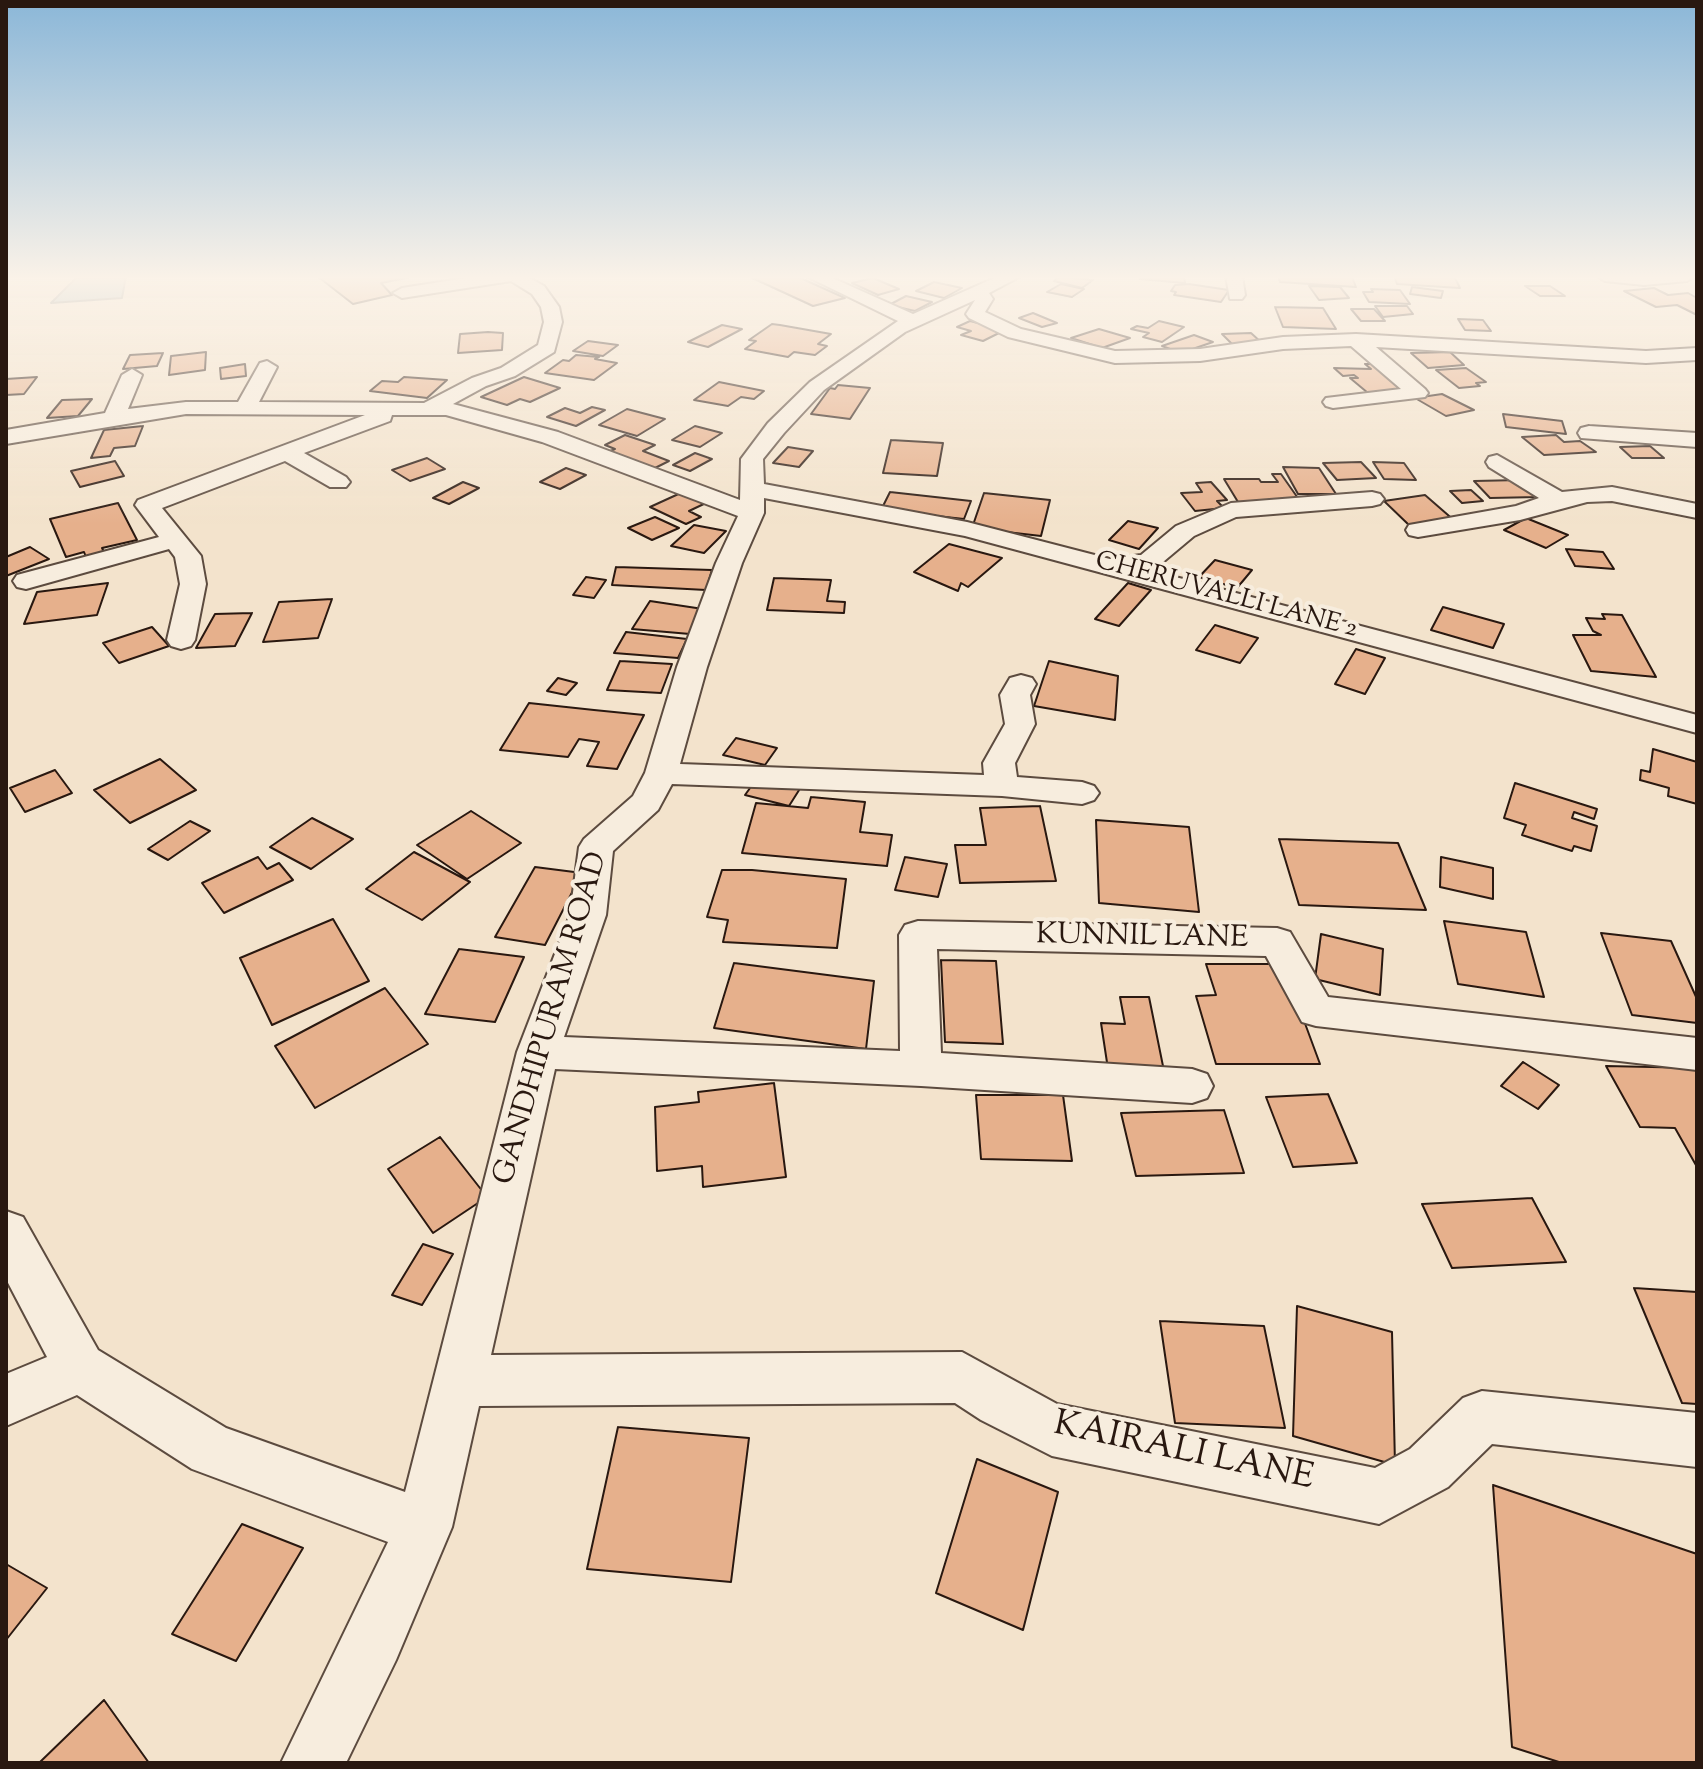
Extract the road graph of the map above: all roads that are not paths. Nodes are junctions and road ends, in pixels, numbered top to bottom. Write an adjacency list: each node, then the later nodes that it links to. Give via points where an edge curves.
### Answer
1 (530, 359): 9 (street)
2 (855, 359): 19 (street, GANDHIPURAM ROAD, via 817,386 752,459)
3 (1378, 359): 6 (street, via 1418,393)
4 (267, 367): 7 (street)
5 (132, 375): 10 (street)
6 (1333, 402)
7 (246, 406): 8 (street, CHERUVALLI LANE 2); 10 (street, CHERUVALLI LANE 2)
8 (402, 408): 9 (street, CHERUVALLI LANE 2); 14 (street)
9 (430, 408): 19 (street, CHERUVALLI LANE 2, via 489,419)
10 (114, 417): 12 (street, CHERUVALLI LANE 2)
11 (1589, 433): 13 (street)
12 (6, 437)
13 (1697, 440)
14 (286, 452): 16 (street); 22 (street, via 147,505)
15 (1497, 462): 18 (street)
16 (338, 482)
17 (1372, 499): 23 (street, via 1231,510 1185,531 1148,562)
18 (1558, 500): 20 (street, via 1612,494); 21 (street, via 1520,513)
19 (752, 501): 23 (street, CHERUVALLI LANE 2, via 967,529); 28 (street, GANDHIPURAM ROAD, via 692,667)
20 (1697, 511)
21 (1418, 530)
22 (175, 540): 24 (street); 25 (street, via 188,556 193,584)
23 (1109, 567): 27 (street, CHERUVALLI LANE 2)
24 (26, 581)
25 (181, 640)
26 (1021, 684): 29 (street, via 1015,695 1020,724 999,763)
27 (1697, 724)
28 (661, 773): 29 (street); 31 (street, GANDHIPURAM ROAD, via 646,802 596,847 588,915)
29 (1002, 786): 30 (street)
30 (1082, 793)
31 (538, 1052): 33 (street); 37 (street, GANDHIPURAM ROAD)
32 (1697, 1054): 33 (street, KUNNIL LANE, via 1316,1011 1277,942 918,935)
33 (921, 1069): 34 (street)
34 (1192, 1086)
35 (6, 1232): 36 (street)
36 (80, 1368): 38 (street); 40 (street, via 211,1450)
37 (460, 1381): 39 (street, KAIRALI LANE, via 962,1377 1052,1429 1379,1496 1429,1468 1482,1417); 40 (street, GANDHIPURAM ROAD)
38 (6, 1400)
39 (1697, 1440)
40 (424, 1527): 41 (street, GANDHIPURAM ROAD)
41 (313, 1763)

